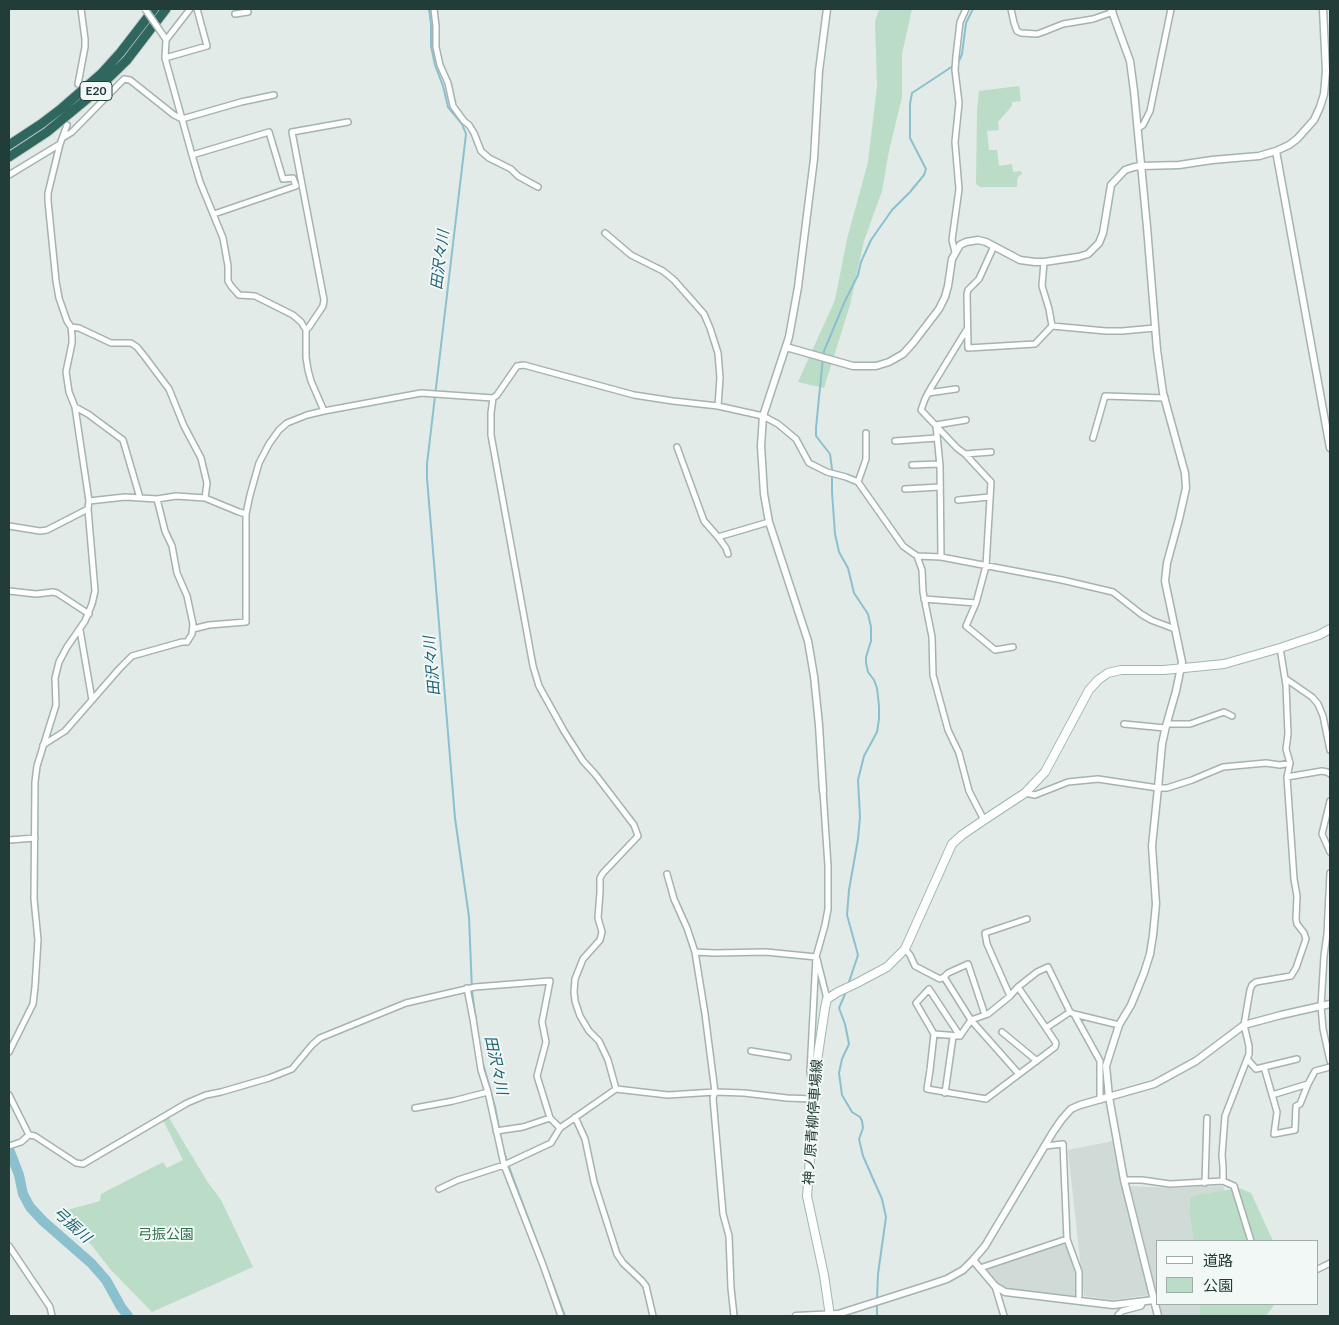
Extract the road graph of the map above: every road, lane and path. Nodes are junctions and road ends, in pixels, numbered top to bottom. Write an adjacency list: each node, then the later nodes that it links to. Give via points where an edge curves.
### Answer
1 (81, 9): 18 (street, via 85,39)
2 (145, 9): 16 (street, bridge)
3 (154, 9): 26 (highway, E20, via 126,46 82,92)
4 (166, 9): 29 (highway, E20, via 127,60 87,99)
5 (190, 9): 16 (street)
6 (197, 9): 17 (street, via 207,46)
7 (434, 9): 32 (street, via 436,47 453,106 469,125 481,151 488,158)
8 (827, 9): 43 (street, via 819,70 814,159 798,287)
9 (966, 9): 36 (street, via 960,22 956,60 958,103 955,142 959,189 952,240)
10 (1011, 9): 13 (street, via 1017,31 1037,34 1063,24 1093,19)
11 (1171, 9): 23 (street, via 1150,111)
12 (1323, 9): 27 (street, via 1326,84 1320,107 1298,139)
13 (1112, 10): 23 (street, via 1130,61)
14 (248, 12): 15 (street)
15 (235, 14)
16 (166, 40): 17 (street)
17 (165, 58): 20 (street)
18 (78, 84)
19 (274, 95): 20 (street)
20 (182, 120): 24 (street, via 130,80 124,79 72,132); 28 (street)
21 (348, 122): 42 (street, via 292,132 324,300)
22 (67, 125): 24 (street)
23 (1138, 128): 30 (street)
24 (63, 137): 25 (street)
25 (60, 144): 31 (street); 39 (street, via 48,201 57,289)
26 (9, 145)
27 (1276, 151): 30 (street, via 1180,165); 59 (street)
28 (192, 155): 33 (street); 33 (street, via 269,132 283,179 293,178 296,186)
29 (9, 157)
30 (1141, 166): 37 (street, via 1125,170 1111,185 1103,233 1099,243 1088,254); 40 (street)
31 (9, 175)
32 (538, 187)
33 (214, 214): 42 (street, via 226,250 228,281 238,295 255,296 293,315)
34 (605, 233): 48 (street, via 631,255 663,271 704,314 718,354)
35 (994, 246): 36 (street, via 978,240 960,245); 37 (street, via 1020,260); 41 (street, via 979,279 966,294)
36 (955, 252): 43 (street, via 940,309 903,354 890,362 866,367 849,366)
37 (1044, 262): 38 (street, via 1042,286)
38 (1052, 326): 40 (street, via 1106,331); 41 (street, via 1035,344 968,348)
39 (71, 327): 49 (street, via 72,344 66,372); 69 (street, via 111,343 131,343 145,357 169,390 201,458 207,483)
40 (1155, 328): 47 (street)
41 (966, 329): 45 (street)
42 (306, 330): 50 (street, via 308,370)
43 (786, 347): 51 (street)
44 (956, 389): 45 (street)
45 (928, 392): 53 (street, via 921,410)
46 (493, 398): 48 (street, via 517,366 524,365 634,395); 50 (street, via 421,393); 147 (street, via 491,435 539,686 583,761 634,825 638,836 600,878 598,918 602,932 600,940 583,959 575,979 575,1002 580,1016 599,1041)
47 (1165, 398): 56 (street, via 1106,396); 89 (street, via 1186,488 1165,581)
48 (718, 406): 51 (street)
49 (75, 407): 68 (street, via 122,440); 72 (street)
50 (324, 411): 74 (street, via 287,423 279,430 259,463)
51 (763, 416): 64 (street, via 796,439 810,463); 75 (street, via 763,473)
52 (966, 420): 53 (street)
53 (936, 425): 55 (street); 61 (street)
54 (866, 432): 64 (street, via 866,459)
55 (937, 438): 57 (street); 62 (street)
56 (1093, 438)
57 (895, 441)
58 (677, 447): 77 (street, via 704,521)
59 (1330, 448)
60 (991, 452): 61 (street)
61 (965, 454): 67 (street, via 991,482)
62 (939, 464): 63 (street); 65 (street)
63 (912, 465)
64 (858, 482): 79 (street, via 902,546)
65 (940, 487): 66 (street); 80 (street)
66 (905, 489)
67 (990, 497): 71 (street); 81 (street)
68 (140, 498): 70 (street); 72 (street)
69 (205, 498): 70 (street, via 176,496); 74 (street)
70 (157, 499): 86 (street, via 177,573 187,596)
71 (958, 500)
72 (89, 501): 73 (street)
73 (88, 509): 76 (street, via 47,530); 85 (street, via 95,591)
74 (246, 514): 86 (street, via 246,622)
75 (769, 522): 77 (street); 104 (street, via 808,641 819,725)
76 (9, 526)
77 (718, 536): 78 (street)
78 (728, 554)
79 (917, 556): 80 (street); 83 (street, via 922,570)
80 (941, 557): 81 (street)
81 (986, 566): 84 (street); 89 (street, via 1113,592 1141,614)
82 (9, 591): 85 (street, via 57,593)
83 (924, 599): 84 (street); 107 (street, via 932,637 933,676 969,791)
84 (976, 603): 90 (street, via 966,626 995,650)
85 (89, 614): 88 (street)
86 (193, 629): 94 (street, via 187,642 132,656)
87 (1330, 629): 91 (main road)
88 (80, 630): 94 (street); 98 (street, via 59,662 55,678 56,705)
89 (1175, 630): 92 (street, via 1182,662)
90 (1013, 647)
91 (1280, 648): 92 (main road, via 1224,664); 93 (street)
92 (1180, 669): 97 (street); 105 (main road, via 1121,670 1098,680 1089,690 1045,772)
93 (1286, 679): 99 (street, via 1312,696 1318,704); 100 (street, via 1286,749)
94 (92, 700): 98 (street, via 65,730)
95 (1232, 716): 97 (street, via 1224,712 1190,724)
96 (1124, 724): 97 (street)
97 (1166, 726): 103 (street)
98 (43, 745): 108 (street, via 35,782)
99 (1330, 750)
100 (1290, 763): 102 (street); 103 (street, via 1222,767 1192,780)
101 (1330, 774): 102 (street, via 1322,771)
102 (1287, 776): 129 (street, via 1296,919 1306,939 1291,976 1252,985)
103 (1158, 788): 105 (street, via 1098,779 1068,782 1035,795); 128 (street, via 1152,846 1156,904 1150,954)
104 (823, 791): 117 (street, via 828,909)
105 (1025, 793): 107 (main road)
106 (1330, 801): 110 (street, via 1322,834)
107 (984, 820): 115 (main road, via 952,844)
108 (35, 838): 109 (street); 136 (street, via 34,899 38,940 33,1004)
109 (9, 840)
110 (1330, 852)
111 (1330, 873): 113 (street)
112 (667, 874): 116 (street)
113 (1330, 881): 124 (street)
114 (1027, 919): 121 (street, via 985,934)
115 (905, 949): 118 (street, via 915,966 940,979); 122 (main road, via 886,967)
116 (695, 952): 117 (street); 149 (street)
117 (816, 956): 122 (street); 146 (street, via 810,1072)
118 (944, 977): 126 (street, via 968,964); 127 (street)
119 (1018, 987): 121 (street); 125 (street, via 1048,967); 130 (street)
120 (470, 988): 148 (street, via 480,1070); 158 (street, via 550,981 542,1022 546,1042 537,1076); 162 (street, via 406,1003 320,1038 292,1069 187,1103 83,1164)
121 (1010, 996): 126 (street)
122 (827, 1000): 146 (main road, 神ノ原青柳停車場線)
123 (1330, 1004): 124 (street)
124 (1321, 1006): 129 (street); 141 (street)
125 (1072, 1013): 128 (street); 130 (street); 155 (street, via 1100,1061)
126 (985, 1015): 127 (street)
127 (971, 1020): 133 (street); 144 (street)
128 (1120, 1025): 153 (street, via 1106,1066)
129 (1244, 1025): 138 (street, via 1249,1046); 153 (street, via 1196,1061 1154,1084)
130 (1046, 1028): 140 (street, via 1056,1043 1055,1047)
131 (1002, 1032): 140 (street)
132 (934, 1034): 133 (street, via 916,1003 929,989); 134 (street); 150 (street, via 927,1090)
133 (960, 1036): 134 (street)
134 (953, 1037): 150 (street)
135 (751, 1051): 137 (street)
136 (9, 1052)
137 (788, 1057)
138 (1247, 1059): 143 (street, via 1256,1069); 167 (street, via 1225,1116)
139 (1297, 1059): 143 (street)
140 (1037, 1062): 144 (street)
141 (1330, 1062)
142 (1330, 1066): 145 (street, via 1315,1072)
143 (1264, 1067): 152 (street)
144 (1018, 1073): 150 (street, via 986,1099)
145 (1308, 1084): 152 (street); 152 (street, via 1300,1104 1296,1106 1295,1130 1274,1134 1277,1112)
146 (813, 1088): 154 (main road, 神ノ原青柳停車場線)
147 (616, 1089): 149 (street, via 668,1094); 157 (street)
148 (488, 1092): 156 (street); 161 (street)
149 (715, 1092): 154 (street); 184 (street)
150 (945, 1093)
151 (9, 1095): 162 (street)
152 (1272, 1095)
153 (1108, 1097): 155 (street); 166 (street)
154 (813, 1099): 186 (main road, 神ノ原青柳停車場線, via 807,1196)
155 (1100, 1100): 164 (street, via 1071,1109)
156 (415, 1108)
157 (575, 1117): 160 (street); 183 (street, via 585,1139 594,1182 617,1254 646,1286)
158 (550, 1118): 160 (street); 161 (street)
159 (1207, 1118): 168 (street)
160 (560, 1128): 165 (street, via 551,1143)
161 (496, 1131): 165 (street)
162 (30, 1135): 163 (street)
163 (9, 1146)
164 (1045, 1146): 170 (street, via 1063,1144); 173 (street, via 985,1246)
165 (504, 1165): 169 (street); 182 (street)
166 (1124, 1180): 168 (street); 179 (street)
167 (1223, 1181): 168 (street); 171 (street, via 1234,1186)
168 (1205, 1183)
169 (439, 1189)
170 (1067, 1239): 175 (street); 178 (street, via 1079,1272)
171 (1251, 1240)
172 (9, 1246): 181 (street, via 50,1307)
173 (973, 1260): 175 (street); 186 (street, via 963,1270 947,1278)
174 (1330, 1262): 176 (street)
175 (980, 1268): 177 (street)
176 (1319, 1268)
177 (995, 1286): 180 (street, via 1005,1292 1079,1302 1113,1305); 187 (street)
178 (1079, 1296)
179 (1154, 1300): 180 (street); 189 (street)
180 (1143, 1302): 188 (street, via 1141,1306 1122,1311)
181 (52, 1316)
182 (561, 1316)
183 (653, 1316)
184 (734, 1316)
185 (796, 1316): 186 (street)
186 (830, 1316)
187 (1004, 1316)
188 (1118, 1316)
189 (1158, 1316)

